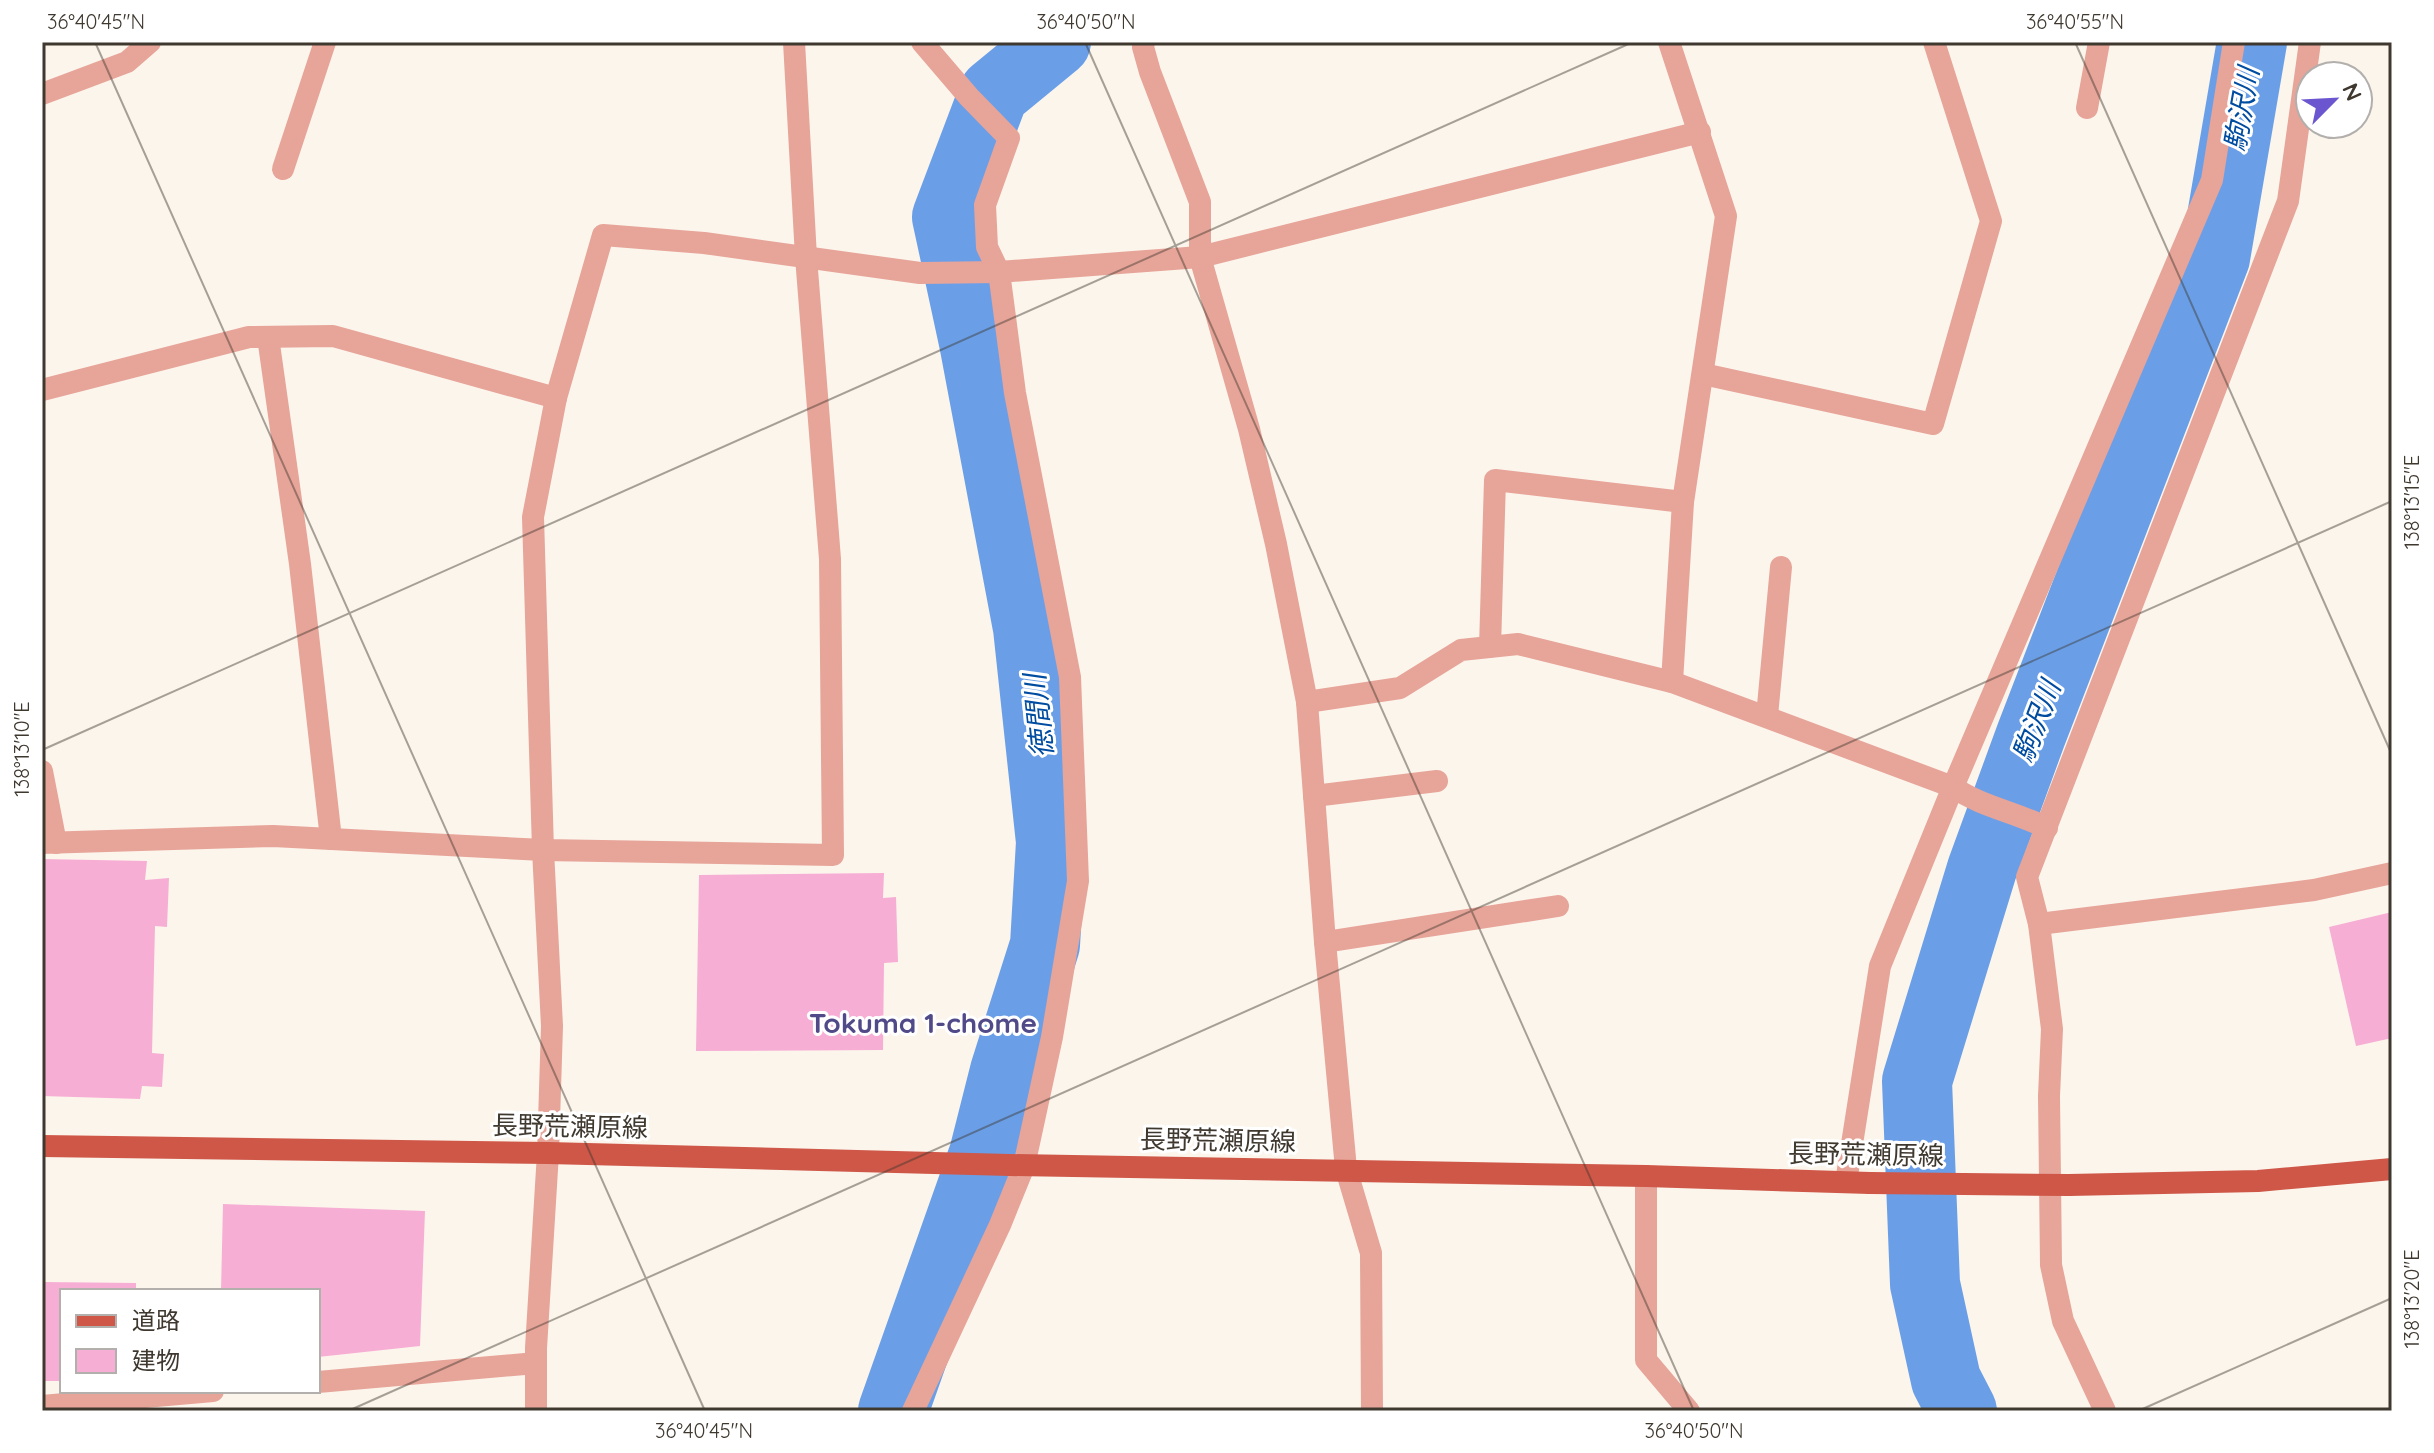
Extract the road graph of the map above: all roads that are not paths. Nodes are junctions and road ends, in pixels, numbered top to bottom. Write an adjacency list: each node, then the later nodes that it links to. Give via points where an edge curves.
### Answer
1 (150, 42): 11 (street, via 127,62)
2 (325, 42): 14 (street)
3 (794, 42): 15 (street)
4 (922, 42): 17 (street, via 1009,138 985,205)
5 (1144, 42): 16 (street, via 1150,72 1200,202)
6 (1669, 42): 13 (street)
7 (1934, 42): 19 (street, via 1991,221 1933,424)
8 (2099, 42): 12 (street)
9 (2234, 42): 30 (street, via 2212,180)
10 (2310, 42): 32 (street, via 2288,201)
11 (42, 94)
12 (2087, 108)
13 (1700, 132): 16 (street); 19 (street, via 1726,216)
14 (283, 169)
15 (806, 257): 17 (street, via 920,273); 21 (street, via 603,235); 35 (street, via 830,559 833,855)
16 (1200, 257): 17 (street); 26 (street, via 1249,429)
17 (990, 272): 42 (street, via 1070,677 1078,881 1052,1037)
18 (268, 337): 20 (street, via 249,337); 21 (street, via 333,336); 33 (street)
19 (1703, 374): 22 (street)
20 (42, 390)
21 (556, 398): 35 (street, via 533,517)
22 (1683, 502): 24 (street, via 1495,480); 25 (street)
23 (1781, 567): 27 (street)
24 (1490, 647): 25 (street, via 1518,644); 26 (street, via 1461,650 1400,688)
25 (1672, 682): 27 (street)
26 (1307, 702): 31 (street)
27 (1767, 716): 30 (street)
28 (42, 771): 34 (street)
29 (1437, 781): 31 (street)
30 (1953, 787): 32 (street, via 1973,801); 46 (street, via 1880,966)
31 (1314, 796): 39 (street)
32 (2037, 823): 38 (street, via 2027,877)
33 (331, 839): 34 (street); 35 (street)
34 (49, 843)
35 (543, 850): 41 (street, via 552,1026)
36 (2392, 873): 38 (street, via 2314,890)
37 (1558, 906): 39 (street)
38 (2039, 924): 55 (street, via 2052,1029 2051,1265 2063,1321)
39 (1325, 942): 43 (street)
40 (42, 1146): 41 (main road, 長野荒瀬原線)
41 (548, 1153): 42 (main road, 長野荒瀬原線); 47 (street)
42 (1017, 1165): 43 (main road, 長野荒瀬原線); 52 (street, via 1000,1225)
43 (1346, 1169): 45 (main road, 長野荒瀬原線); 53 (street, via 1371,1253)
44 (2392, 1169): 46 (main road, 長野荒瀬原線, bridge, via 2258,1181)
45 (1646, 1176): 46 (main road, 長野荒瀬原線); 54 (street, via 1646,1360)
46 (1846, 1182)
47 (536, 1363): 48 (street); 51 (street)
48 (320, 1382)
49 (190, 1393): 50 (street)
50 (42, 1406)
51 (536, 1411)
52 (913, 1411)
53 (1372, 1411)
54 (1689, 1411)
55 (2105, 1411)

